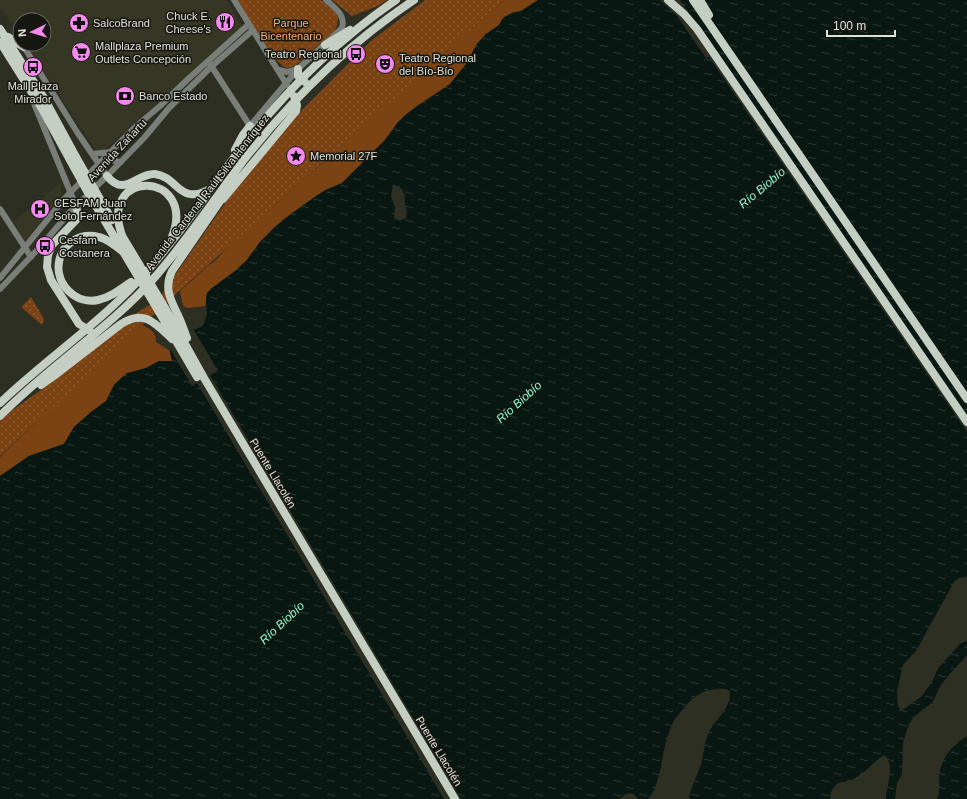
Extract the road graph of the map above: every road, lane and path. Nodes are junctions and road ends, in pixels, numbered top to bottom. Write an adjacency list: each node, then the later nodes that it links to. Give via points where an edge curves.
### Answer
1 (234, 0): 9 (street)
2 (326, 0): 14 (street, via 340,12 343,22 342,28)
3 (396, 0): 8 (main road, Avenida Cardenal Raúl Silva Henríquez)
4 (414, 0): 22 (main road, Avenida Cardenal Raúl Silva Henríquez, via 363,37)
5 (668, 0): 62 (main road, via 697,29)
6 (693, 0): 16 (main road)
7 (700, 0): 16 (main road)
8 (370, 19): 14 (main road); 21 (main road, Avenida Cardenal Raúl Silva Henríquez, via 338,44)
9 (249, 24): 11 (street); 17 (street, Avenida Zañartu)
10 (1, 30): 12 (main road); 35 (main road, via 44,98)
11 (253, 30): 17 (street, Avenida Zañartu); 19 (street)
12 (12, 40)
13 (0, 42): 20 (main road)
14 (325, 45): 18 (street)
15 (27, 52): 34 (street)
16 (730, 53): 59 (main road)
17 (210, 64): 26 (street, Avenida Zañartu); 27 (street, Avenida Zañartu); 31 (street)
18 (298, 69): 19 (street, via 287,72); 21 (main road); 23 (street)
19 (279, 70): 23 (street)
20 (23, 78): 25 (main road); 35 (main road)
21 (301, 80): 22 (main road); 23 (main road, Avenida Cardenal Raúl Silva Henríquez)
22 (312, 83): 24 (main road, Avenida Cardenal Raúl Silva Henríquez)
23 (288, 87): 24 (main road); 28 (main road, Avenida Cardenal Raúl Silva Henríquez); 31 (street)
24 (296, 100): 30 (main road, Avenida Cardenal Raúl Silva Henríquez); 45 (main road, via 295,113)
25 (33, 101): 42 (street)
26 (160, 106): 27 (street); 29 (street, Avenida Zañartu)
27 (165, 111): 32 (street, Avenida Zañartu)
28 (269, 114): 30 (main road, via 273,118); 37 (main road, Avenida Cardenal Raúl Silva Henríquez)
29 (141, 121): 32 (street); 33 (street, Avenida Zañartu)
30 (273, 124): 39 (main road, Avenida Cardenal Raúl Silva Henríquez)
31 (250, 126): 37 (main road)
32 (149, 132): 36 (street, Avenida Zañartu)
33 (110, 152): 34 (street); 36 (street, via 112,160); 38 (street, Avenida Zañartu)
34 (92, 154): 38 (street)
35 (73, 158): 46 (main road, Puente Llacolén, bridge); 49 (main road, Puente Llacolén, bridge)
36 (121, 162): 40 (street, Avenida Zañartu)
37 (230, 162): 41 (main road, Avenida Cardenal Raúl Silva Henríquez)
38 (99, 164): 40 (street); 42 (street, Avenida Zañartu)
39 (241, 164): 45 (main road); 55 (main road, Avenida Cardenal Raúl Silva Henríquez, via 159,272)
40 (107, 176): 41 (main road, via 116,184 124,185 146,176 158,175 192,195); 43 (street, Avenida Zañartu)
41 (210, 189): 47 (main road, Avenida Cardenal Raúl Silva Henríquez)
42 (70, 193): 43 (street); 48 (street, Avenida Zañartu)
43 (76, 206): 50 (street, Avenida Zañartu); 54 (main road, via 76,220 52,245 47,267 53,285)
44 (0, 209): 48 (street)
45 (215, 209): 57 (main road, via 169,278 170,298 182,324)
46 (123, 238): 47 (main road, via 118,209 122,198 134,188 147,185 163,190 173,202 176,214 173,234); 57 (main road, Puente Llacolén, bridge)
47 (167, 247): 51 (main road, Avenida Cardenal Raúl Silva Henríquez)
48 (25, 248): 50 (street); 52 (street, Avenida Zañartu)
49 (124, 253): 51 (main road, via 98,236 83,236 64,249 60,256 59,275 72,295 91,301 106,297); 56 (main road, Puente Llacolén, bridge)
50 (31, 257): 53 (street, Avenida Zañartu)
51 (146, 272): 54 (main road, Avenida Cardenal Raúl Silva Henríquez)
52 (0, 278)
53 (0, 289)
54 (85, 329): 55 (main road); 60 (main road, Avenida Cardenal Raúl Silva Henríquez)
55 (97, 332): 58 (main road, Avenida Cardenal Raúl Silva Henríquez)
56 (178, 345): 58 (main road, via 152,320 139,318 125,322 50,379); 63 (main road, Puente Llacolén)
57 (190, 352): 64 (main road, Puente Llacolén)
58 (20, 397): 61 (main road, Avenida Cardenal Raúl Silva Henríquez)
59 (967, 399)
60 (0, 402)
61 (0, 416)
62 (967, 422)
63 (449, 799)
64 (455, 799)

